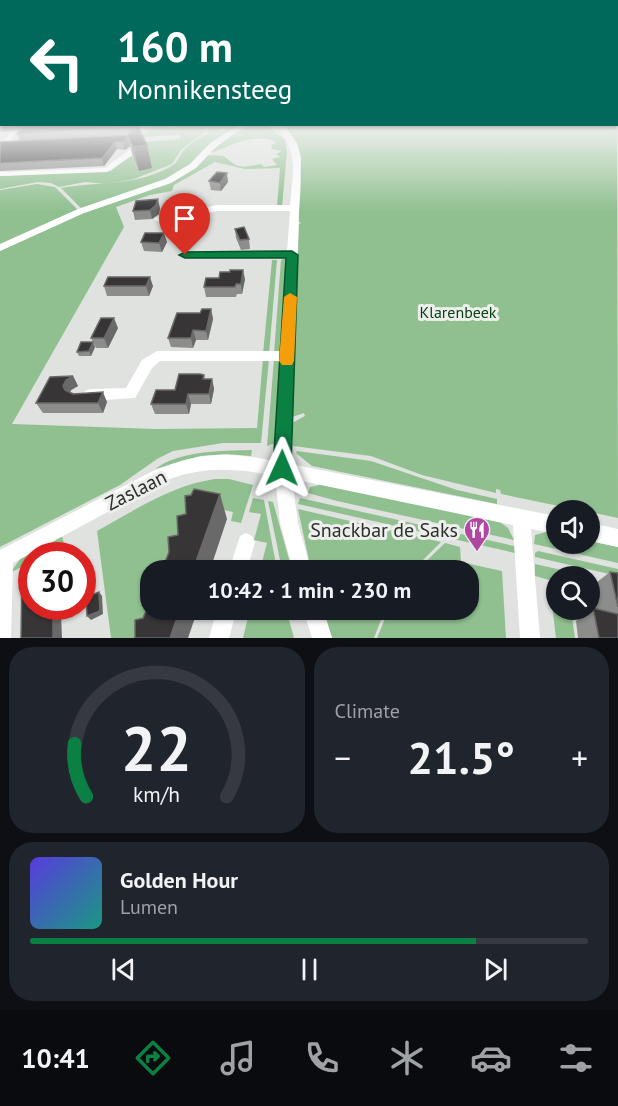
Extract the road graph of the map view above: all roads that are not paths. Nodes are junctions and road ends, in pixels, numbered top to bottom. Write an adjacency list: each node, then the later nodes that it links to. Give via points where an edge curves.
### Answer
1 (131, 152): 4 (street, via 109,170)
2 (207, 152): 7 (street, via 168,181 81,211)
3 (295, 152): 5 (street)
4 (0, 174)
5 (294, 208): 6 (street, via 217,208); 9 (street)
6 (159, 219)
7 (0, 248)
8 (185, 255): 9 (street)
9 (292, 255): 10 (street)
10 (287, 356): 11 (street, via 157,356 147,364 130,394); 12 (street)
11 (78, 395)
12 (282, 468): 13 (street, Zaslaan); 18 (street, Zaslaan, via 227,461 179,468); 20 (street, via 289,523)
13 (521, 518): 14 (street, Zaslaan); 26 (street)
14 (546, 523)
15 (600, 534): 16 (street)
16 (618, 538)
17 (246, 542): 19 (street)
18 (2, 559): 23 (street)
19 (241, 560)
20 (299, 560)
21 (224, 620): 24 (street)
22 (316, 620): 25 (street)
23 (1, 638)
24 (219, 638)
25 (322, 638)
26 (530, 638)

